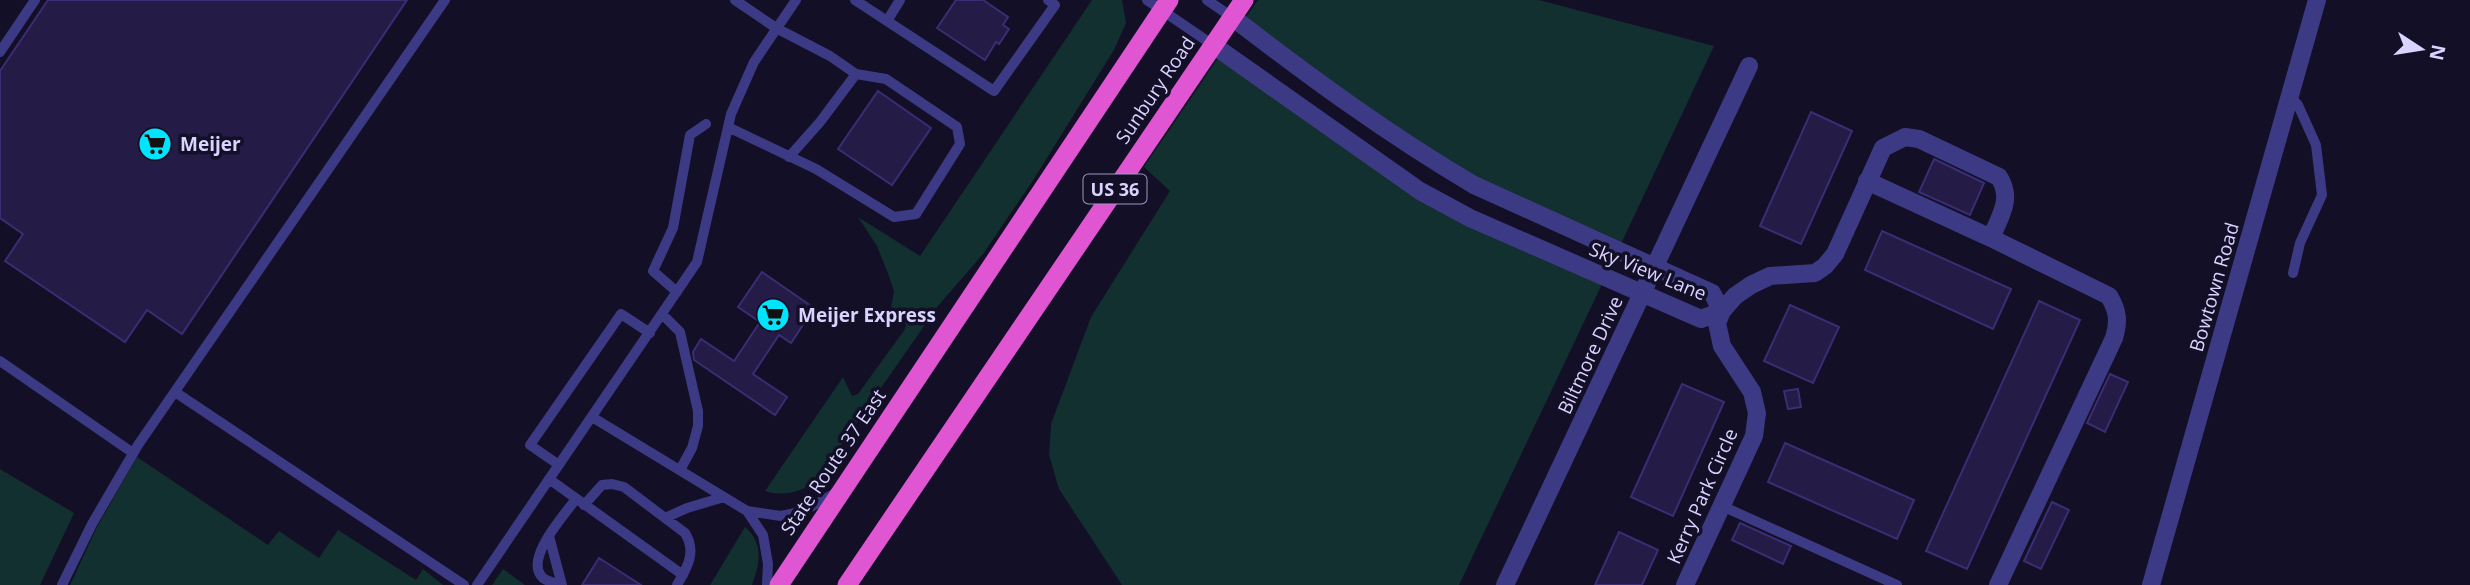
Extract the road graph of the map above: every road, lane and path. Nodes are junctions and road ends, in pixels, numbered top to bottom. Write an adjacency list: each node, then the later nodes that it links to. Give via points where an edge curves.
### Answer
1 (35, 0): 16 (lane)
2 (445, 0): 34 (lane)
3 (735, 0): 14 (lane)
4 (796, 0): 14 (lane)
5 (855, 0): 13 (lane)
6 (900, 0): 13 (lane)
7 (1048, 0): 13 (lane, via 1055,5 994,91)
8 (1207, 0): 12 (lane)
9 (1244, 0): 12 (highway, Sunbury Road / US 36)
10 (2317, 0): 19 (street, Bowtown Road)
11 (1159, 4): 15 (lane); 33 (highway, Sunbury Road / US 36)
12 (1232, 17): 15 (highway, Sunbury Road / US 36); 25 (street, Sky View Lane, via 1312,78 1450,171)
13 (887, 21)
14 (776, 28): 18 (lane); 21 (lane, via 754,62)
15 (1213, 45): 28 (street, Sky View Lane, via 1420,191); 54 (highway, Sunbury Road / US 36)
16 (0, 52)
17 (1749, 66): 25 (street, Biltmore Drive)
18 (856, 74): 22 (lane); 22 (lane, via 886,79 957,127 960,144 916,214 894,217)
19 (2290, 96): 26 (lane, via 2316,145 2322,195 2300,243); 59 (street, Bowtown Road)
20 (706, 124): 27 (lane, via 690,135 673,228 653,271)
21 (729, 127): 22 (lane); 27 (lane, via 697,262)
22 (789, 157)
23 (1867, 181): 24 (street); 24 (street, via 1883,148 1905,137 1919,139 1999,177 2006,202); 29 (street, via 1835,254 1825,266 1815,273 1770,276 1735,296)
24 (1991, 238): 58 (street, via 2109,296 2119,321)
25 (1655, 267): 28 (street, Biltmore Drive); 29 (street, Sky View Lane, via 1712,293)
26 (2293, 273)
27 (677, 292): 30 (lane)
28 (1642, 294): 29 (street, Sky View Lane, via 1701,319); 55 (street, Biltmore Drive)
29 (1722, 311): 43 (street, Kerry Park Circle, via 1717,323 1722,346 1752,392 1758,413 1754,436)
30 (662, 314): 31 (lane); 38 (lane, via 680,332 698,411 692,448)
31 (650, 333): 35 (lane); 37 (lane, via 621,314 530,444)
32 (0, 361): 36 (lane)
33 (926, 363): 40 (highway, State Route 37 East / US 36)
34 (174, 392): 36 (lane); 49 (lane)
35 (592, 417): 37 (lane); 38 (lane)
36 (133, 453): 48 (lane)
37 (559, 465): 39 (lane)
38 (680, 470): 41 (lane)
39 (549, 479): 42 (lane); 50 (lane)
40 (844, 488): 44 (lane, via 804,511 781,516); 53 (highway, State Route 37 East / US 36)
41 (724, 497): 44 (lane); 45 (lane)
42 (580, 502): 45 (lane, via 602,485 612,484 624,487); 46 (lane); 47 (lane)
43 (1722, 506): 56 (street, Kerry Park Circle); 57 (lane)
44 (747, 511): 52 (lane, via 763,535)
45 (665, 518): 47 (lane, via 691,542 689,564)
46 (549, 536): 51 (lane); 51 (lane, via 537,569 543,579)
47 (680, 580)
48 (62, 585)
49 (464, 585)
50 (478, 585)
51 (561, 585)
52 (767, 585)
53 (779, 585)
54 (847, 585)
55 (1505, 585)
56 (1685, 585)
57 (1897, 585)
58 (1998, 585)
59 (2151, 585)

